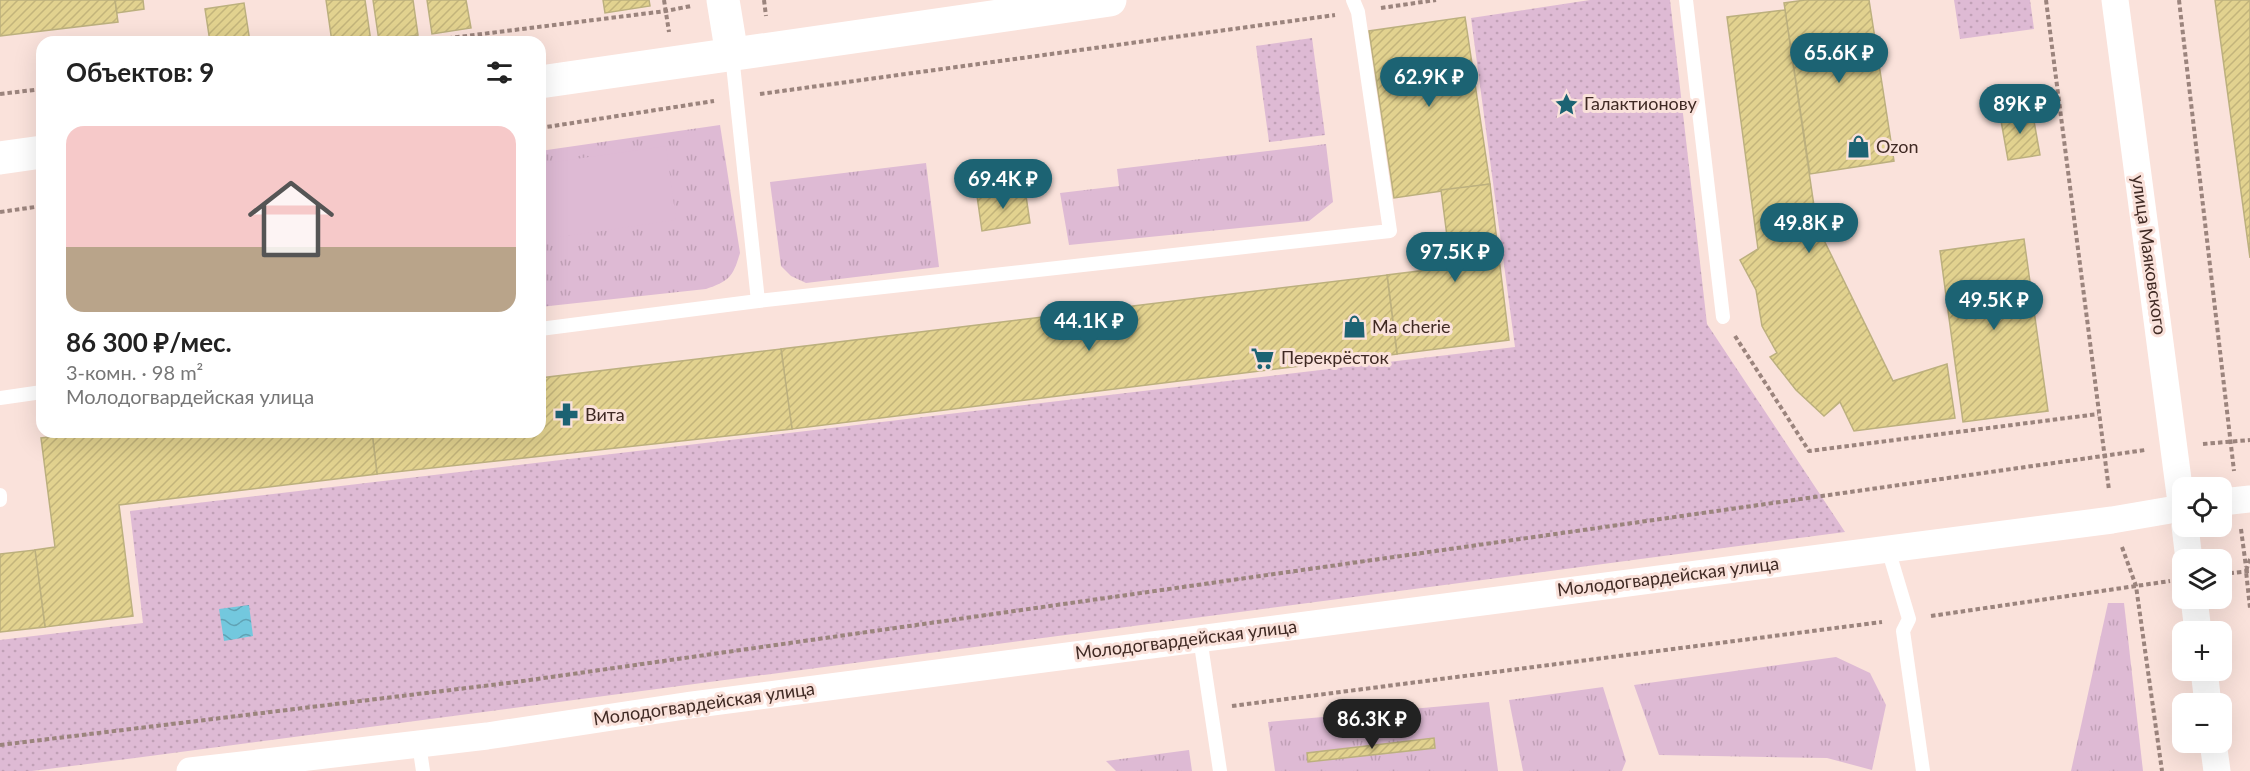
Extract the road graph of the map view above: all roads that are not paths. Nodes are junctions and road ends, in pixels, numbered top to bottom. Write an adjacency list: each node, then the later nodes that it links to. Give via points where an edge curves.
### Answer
1 (1110, 0): 6 (street)
2 (1686, 0): 11 (lane)
3 (2115, 0): 15 (street, улица Маяковского)
4 (710, 2): 6 (street)
5 (1356, 6): 10 (lane, via 1390,231)
6 (732, 55): 7 (street); 10 (lane)
7 (546, 81)
8 (36, 153): 9 (street)
9 (0, 158)
10 (758, 301): 12 (lane)
11 (1723, 317)
12 (546, 328)
13 (36, 393): 14 (lane)
14 (0, 398)
15 (2178, 477)
16 (0, 495): 17 (lane)
17 (0, 500)
18 (2172, 510): 19 (street, Молодогвардейская улица)
19 (1888, 549): 20 (street, Молодогвардейская улица); 26 (lane, via 1910,619 1904,631)
20 (1200, 638): 21 (street, Молодогвардейская улица); 25 (lane)
21 (419, 744): 23 (street, Молодогвардейская улица); 24 (lane)
22 (2215, 753): 27 (street)
23 (190, 771)
24 (423, 771)
25 (1220, 771)
26 (1923, 771)
27 (2217, 771)

